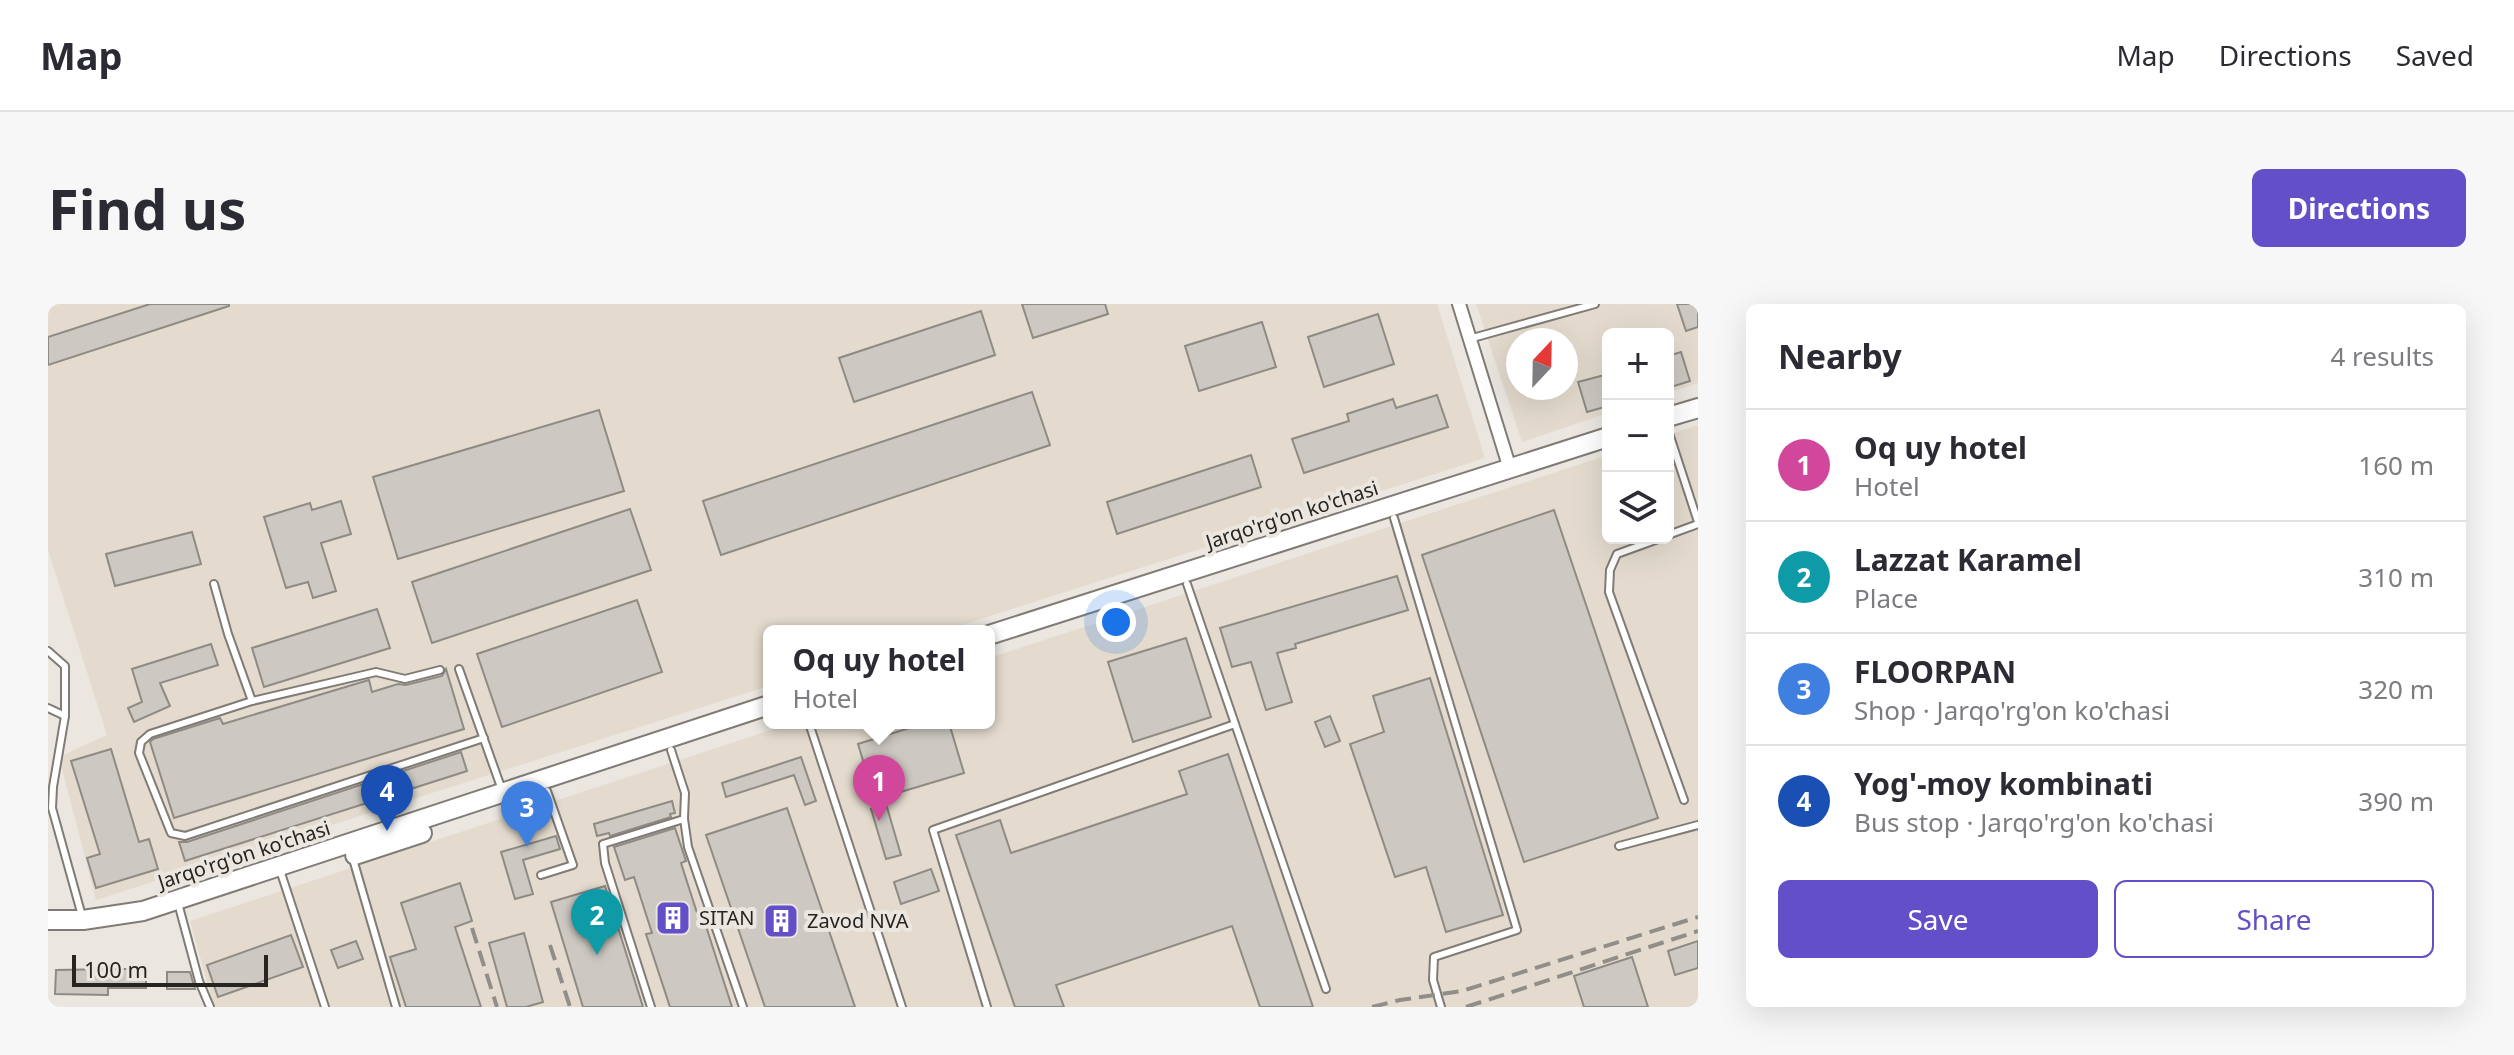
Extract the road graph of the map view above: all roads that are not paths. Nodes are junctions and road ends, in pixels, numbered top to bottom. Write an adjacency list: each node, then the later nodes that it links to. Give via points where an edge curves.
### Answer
1 (1459, 304): 3 (street)
2 (1595, 304): 3 (lane)
3 (1469, 339): 11 (street)
4 (1698, 408): 5 (main road)
5 (1674, 415)
6 (1698, 420): 7 (main road)
7 (1674, 428)
8 (1602, 439): 11 (main road, Jarqo'rg'on ko'chasi)
9 (1674, 449): 13 (lane)
10 (1602, 451): 11 (main road, Jarqo'rg'on ko'chasi)
11 (1512, 474): 12 (main road, Jarqo'rg'on ko'chasi); 18 (main road, Jarqo'rg'on ko'chasi)
12 (1394, 518): 17 (main road, Jarqo'rg'on ko'chasi); 53 (lane, via 1517,930 1434,957 1433,980)
13 (1698, 523): 14 (lane)
14 (1674, 533)
15 (1644, 544): 35 (lane, via 1617,554 1609,592)
16 (214, 584): 23 (lane)
17 (1187, 584): 19 (main road, Jarqo'rg'on ko'chasi); 28 (lane)
18 (995, 633)
19 (995, 645)
20 (48, 651): 26 (lane, via 65,666)
21 (459, 669): 30 (lane)
22 (440, 670): 23 (lane, via 405,679 376,672)
23 (252, 701): 30 (lane, via 150,734 141,742 139,753 171,833 185,836)
24 (763, 707): 34 (main road, Jarqo'rg'on ko'chasi)
25 (48, 708): 26 (lane)
26 (65, 716): 32 (lane)
27 (763, 719): 31 (main road, Jarqo'rg'on ko'chasi)
28 (1235, 724): 45 (lane); 52 (lane, via 933,830)
29 (811, 729): 51 (lane)
30 (484, 738): 34 (lane)
31 (671, 750): 33 (main road, Jarqo'rg'on ko'chasi); 36 (lane, via 685,793)
32 (50, 786): 44 (lane)
33 (547, 791): 39 (main road, Jarqo'rg'on ko'chasi); 41 (lane, via 573,865)
34 (503, 793): 40 (main road, Jarqo'rg'on ko'chasi)
35 (1684, 800)
36 (684, 819): 49 (lane, via 603,844); 50 (lane, via 688,847)
37 (1698, 825): 38 (lane)
38 (1619, 846)
39 (352, 856): 40 (main road, Jarqo'rg'on ko'chasi); 48 (lane)
40 (281, 873): 42 (main road, Jarqo'rg'on ko'chasi); 47 (lane)
41 (541, 875)
42 (179, 906): 43 (main road, Jarqo'rg'on ko'chasi, via 132,925 91,931); 44 (main road, Jarqo'rg'on ko'chasi); 46 (lane)
43 (50, 920): 44 (main road, Jarqo'rg'on ko'chasi)
44 (83, 920)
45 (1326, 989)
46 (210, 1007)
47 (325, 1007)
48 (396, 1007)
49 (651, 1007)
50 (743, 1007)
51 (902, 1007)
52 (987, 1007)
53 (1441, 1007)

